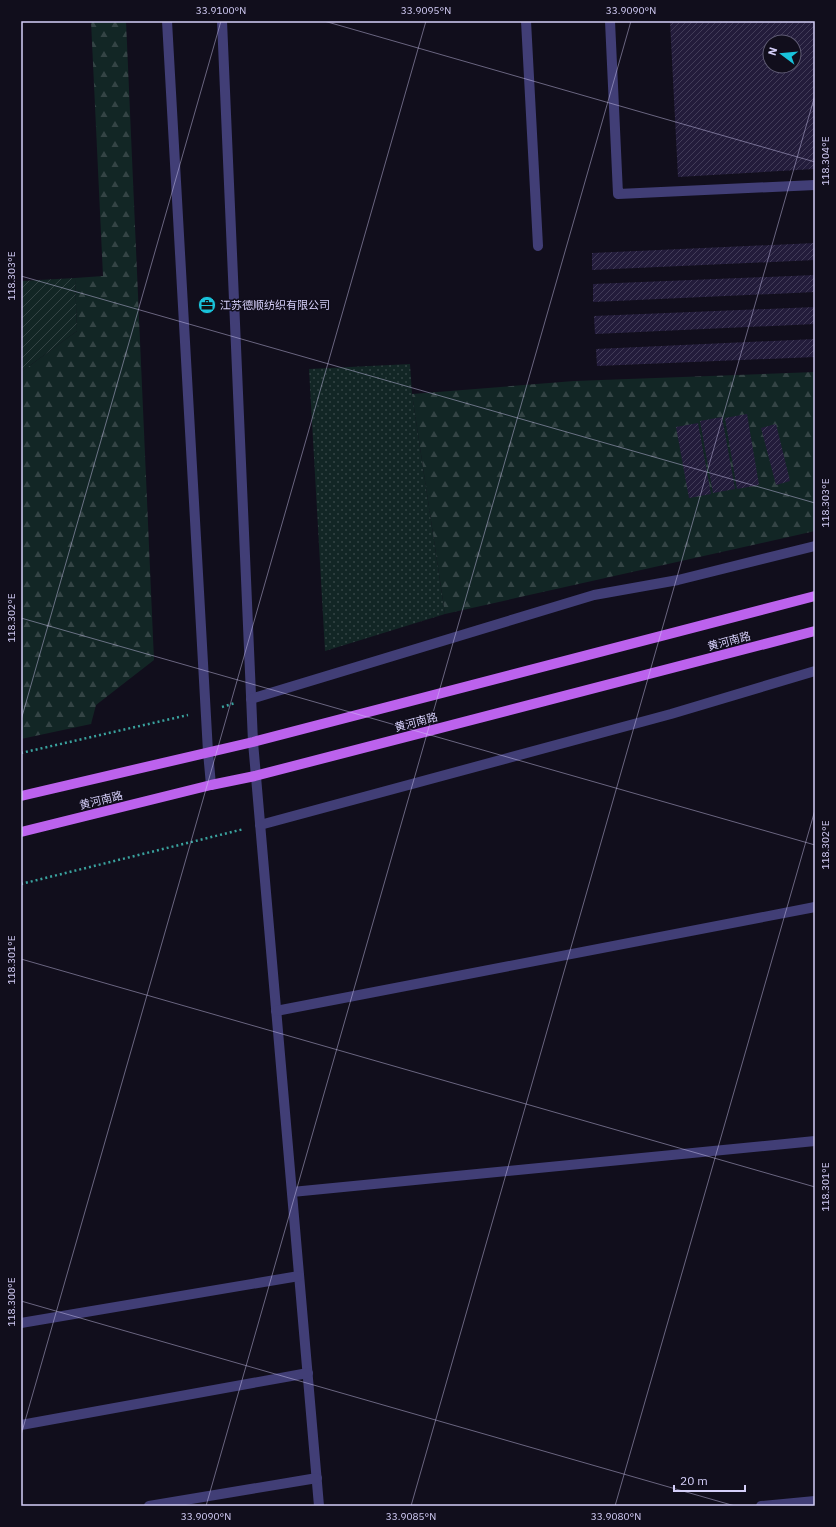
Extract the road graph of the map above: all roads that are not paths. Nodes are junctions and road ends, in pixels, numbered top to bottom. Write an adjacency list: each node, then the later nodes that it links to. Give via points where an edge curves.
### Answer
1 (167, 21): 13 (street)
2 (222, 21): 11 (street)
3 (526, 21): 6 (street)
4 (610, 21): 5 (street, via 618,194)
5 (815, 185)
6 (538, 246)
7 (815, 546): 11 (street, via 678,580 594,595)
8 (815, 596): 12 (main road, 黄河南路)
9 (815, 631): 14 (main road, 黄河南路)
10 (815, 671): 17 (street, via 671,714)
11 (251, 699): 12 (street)
12 (253, 742): 13 (main road, 黄河南路); 14 (street)
13 (208, 752): 15 (street); 16 (main road, 黄河南路)
14 (255, 776): 15 (main road, 黄河南路); 17 (street)
15 (211, 785): 18 (main road, 黄河南路)
16 (21, 796)
17 (260, 825): 20 (street)
18 (21, 832)
19 (815, 907): 20 (street)
20 (276, 1011): 22 (street)
21 (815, 1141): 22 (street)
22 (292, 1192): 23 (street)
23 (299, 1276): 24 (street); 25 (street)
24 (21, 1323)
25 (308, 1373): 26 (street); 27 (street)
26 (21, 1425)
27 (317, 1478): 29 (street); 30 (street)
28 (815, 1501): 31 (street)
29 (150, 1506)
30 (320, 1506)
31 (761, 1506)

